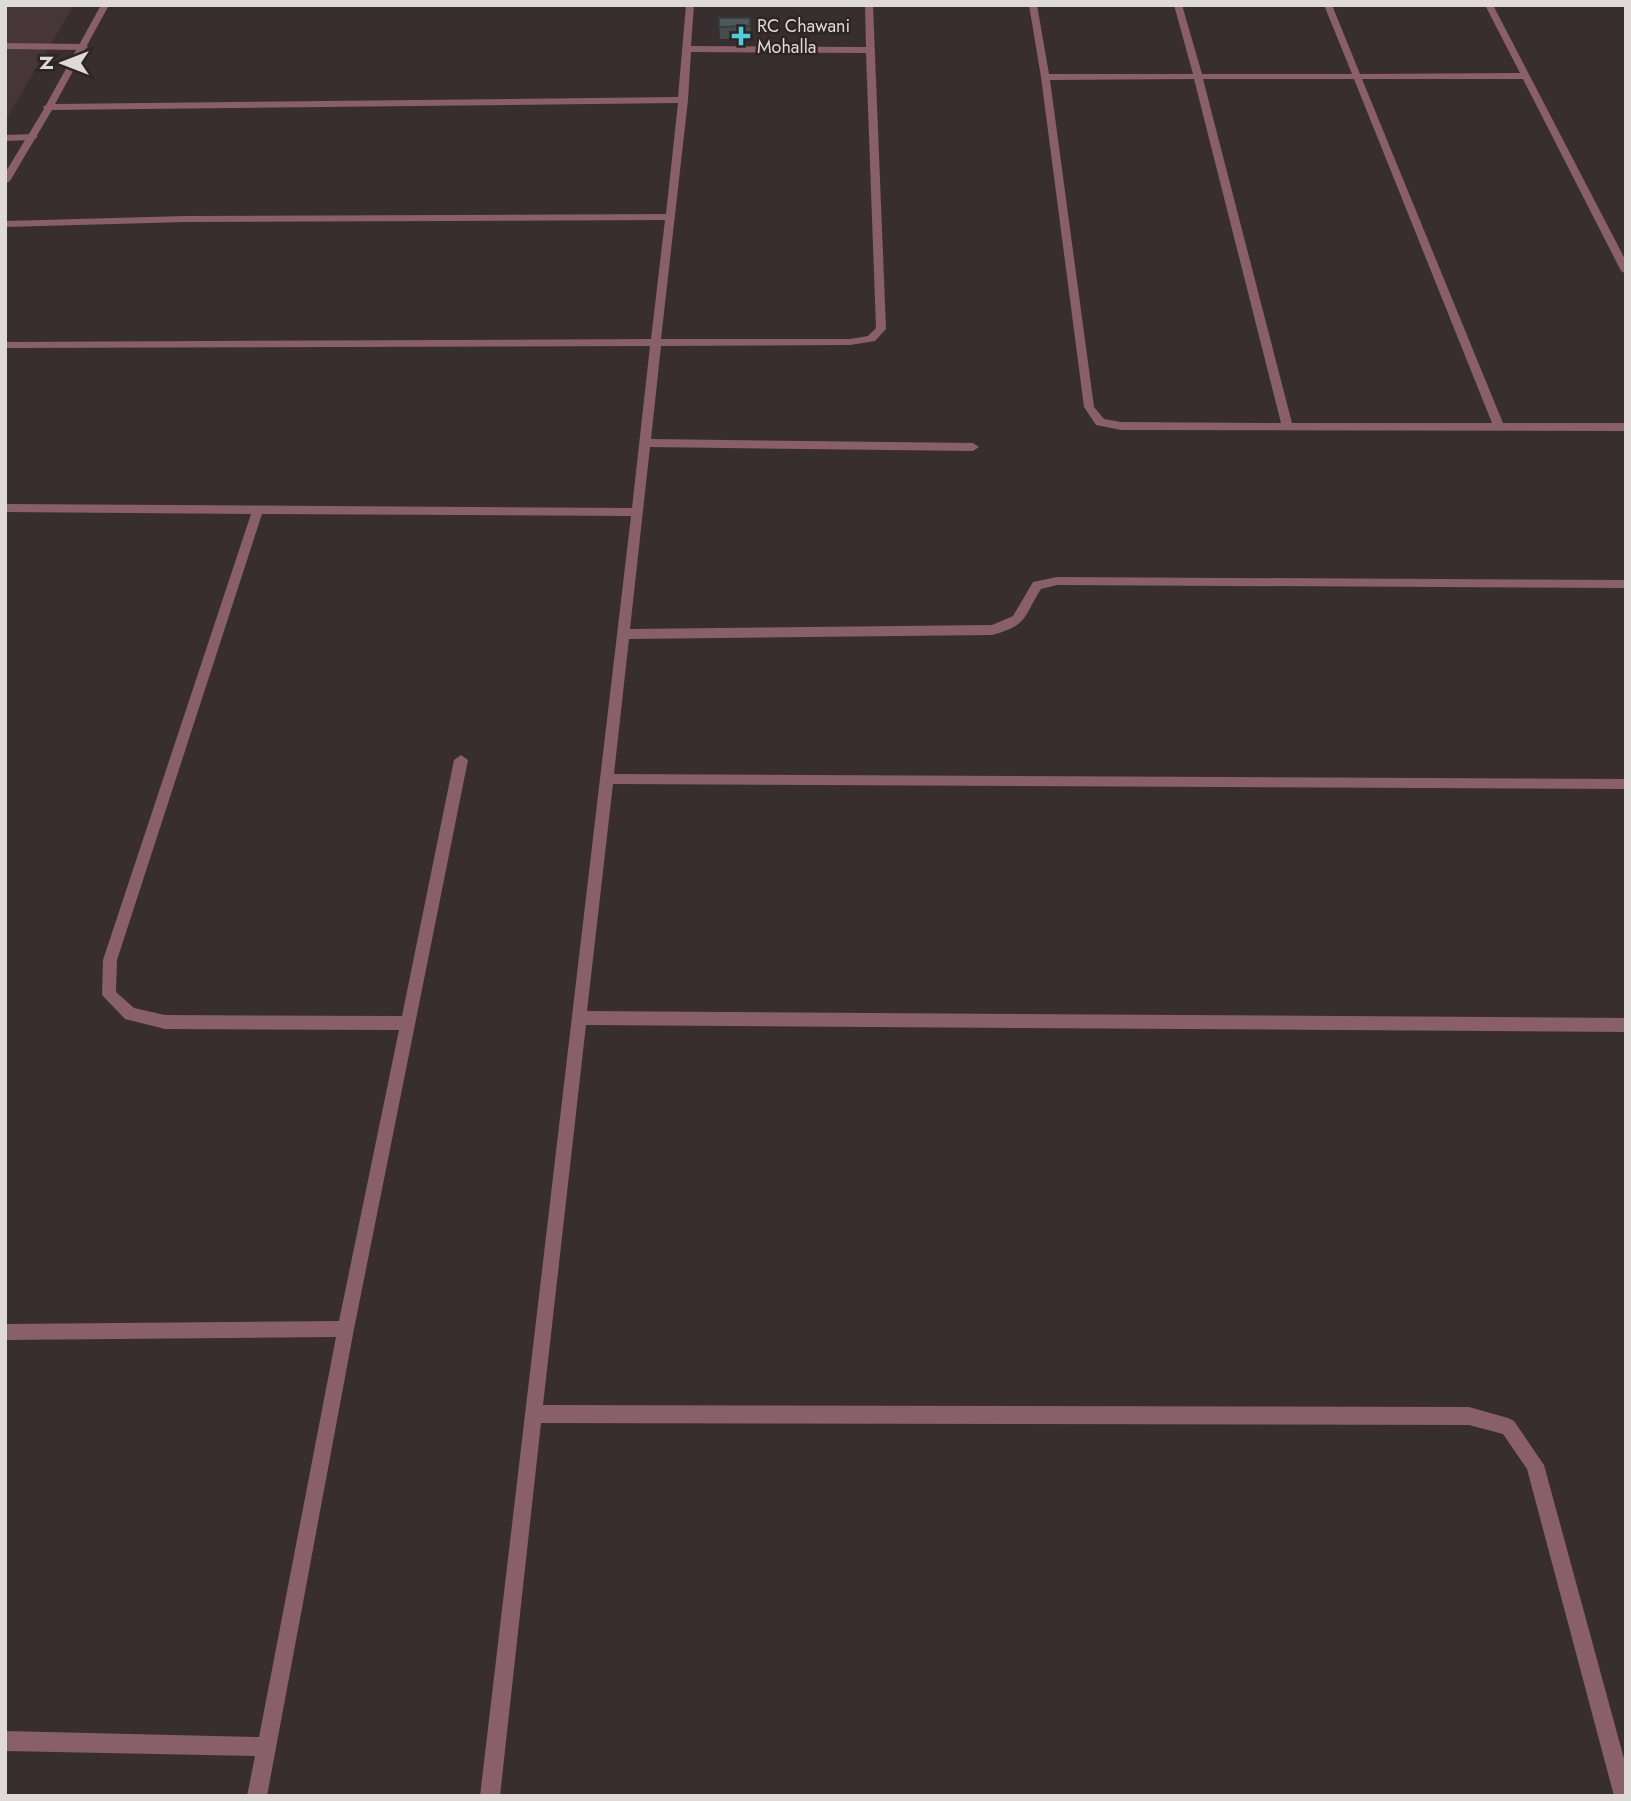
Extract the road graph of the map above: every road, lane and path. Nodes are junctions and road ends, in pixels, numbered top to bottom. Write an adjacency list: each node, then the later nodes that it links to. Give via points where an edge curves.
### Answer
1 (105, 5): 9 (street)
2 (690, 5): 10 (street)
3 (869, 5): 11 (street)
4 (1033, 5): 14 (street)
5 (1178, 5): 12 (street)
6 (1328, 5): 15 (street)
7 (1489, 5): 13 (street)
8 (5, 46): 9 (street)
9 (84, 47): 17 (street)
10 (687, 49): 11 (street); 16 (street)
11 (870, 50): 24 (street, via 881,328 871,339 850,342)
12 (1198, 76): 14 (street); 15 (street); 26 (street)
13 (1525, 76): 15 (street); 23 (street)
14 (1045, 77): 26 (street, via 1089,407 1100,422 1121,426)
15 (1357, 78): 27 (street)
16 (684, 100): 17 (street); 21 (street)
17 (47, 107): 18 (street)
18 (33, 137): 19 (street); 20 (street)
19 (5, 138)
20 (5, 181)
21 (668, 217): 22 (street); 24 (street)
22 (5, 224)
23 (1626, 271)
24 (654, 344): 25 (street); 29 (street)
25 (5, 345)
26 (1287, 426): 27 (street)
27 (1499, 427): 28 (street)
28 (1626, 427)
29 (645, 443): 30 (street); 33 (street)
30 (974, 447)
31 (5, 508): 32 (street)
32 (258, 510): 33 (street); 40 (street, via 110,960 109,995 130,1014 165,1022)
33 (636, 512): 35 (street)
34 (1626, 584): 35 (street, via 1057,581 1037,585 1023,615 1010,627 992,631)
35 (622, 634): 37 (street)
36 (461, 760): 40 (street)
37 (606, 779): 38 (street); 39 (street)
38 (1626, 784)
39 (579, 1018): 41 (street); 44 (street)
40 (409, 1023): 42 (street)
41 (1626, 1025)
42 (346, 1329): 43 (street); 46 (street)
43 (5, 1332)
44 (534, 1414): 48 (street); 49 (street, via 1469,1416 1508,1427 1535,1465)
45 (5, 1741): 46 (street)
46 (267, 1747): 47 (street)
47 (257, 1796)
48 (490, 1796)
49 (1624, 1796)

